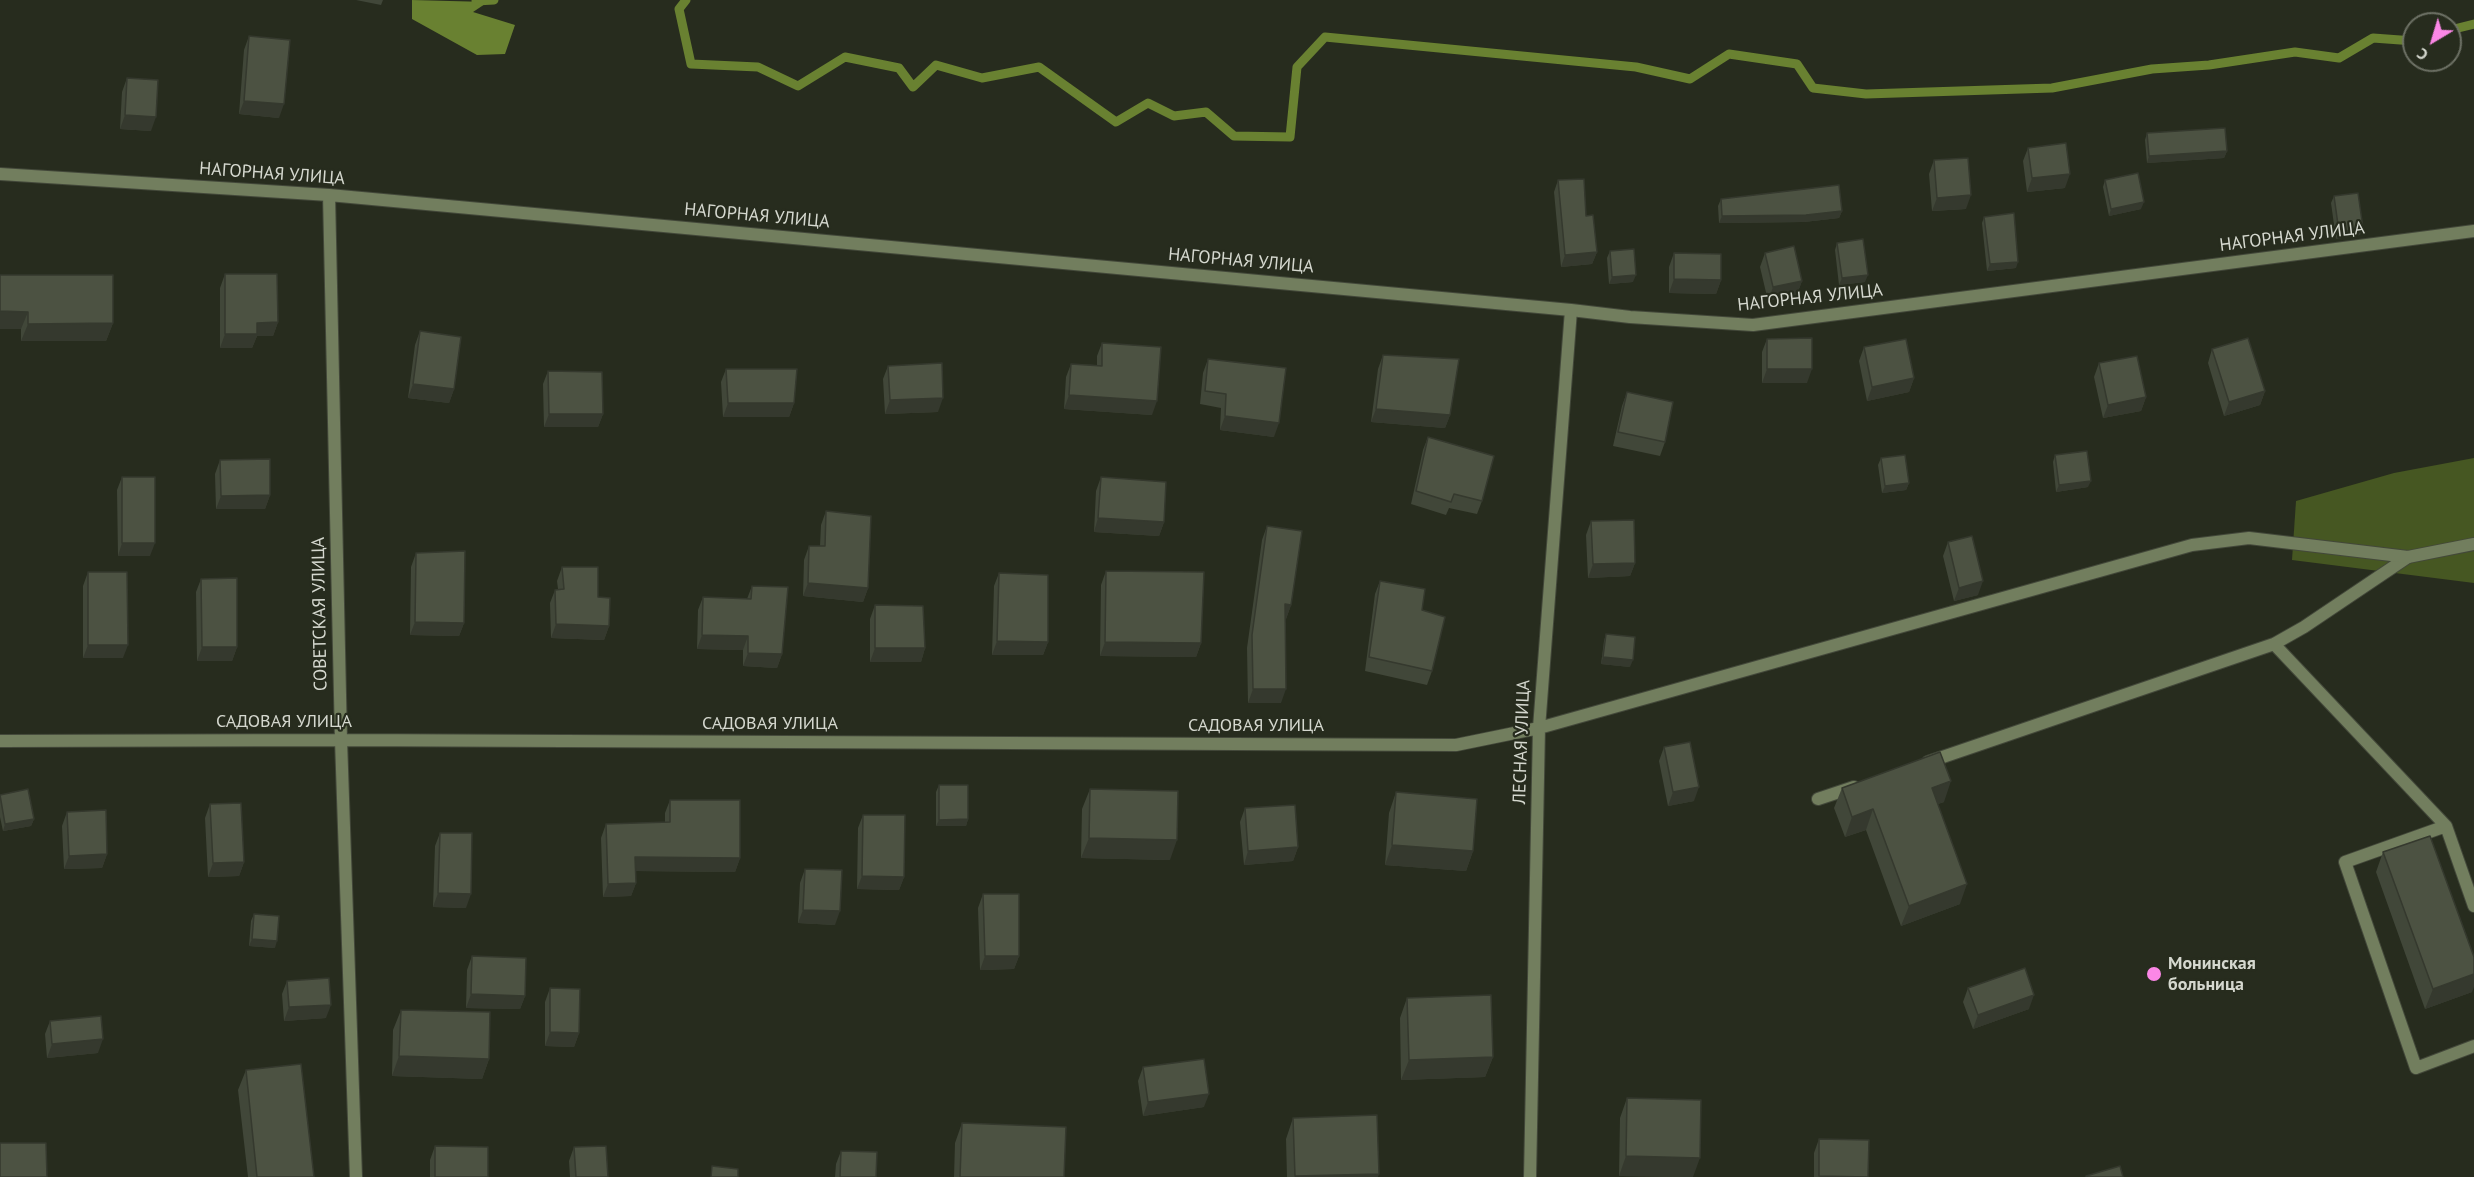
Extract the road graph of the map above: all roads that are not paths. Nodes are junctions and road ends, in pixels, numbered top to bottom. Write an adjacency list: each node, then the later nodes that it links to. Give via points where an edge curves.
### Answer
1 (0, 174): 2 (street, НАГОРНАЯ УЛИЦА)
2 (329, 195): 4 (street, НАГОРНАЯ УЛИЦА); 9 (street, СОВЕТСКАЯ УЛИЦА)
3 (2474, 231): 4 (street, НАГОРНАЯ УЛИЦА, via 1753,325)
4 (1571, 310): 8 (street, ЛЕСНАЯ УЛИЦА)
5 (2474, 544): 6 (street)
6 (2408, 557): 7 (street); 8 (street, САДОВАЯ УЛИЦА, via 2249,537 2192,544)
7 (2274, 644): 11 (street); 14 (street)
8 (1539, 728): 9 (street, САДОВАЯ УЛИЦА, via 1456,745); 18 (street, ЛЕСНАЯ УЛИЦА)
9 (341, 740): 10 (street, САДОВАЯ УЛИЦА); 17 (street, СОВЕТСКАЯ УЛИЦА)
10 (0, 741)
11 (1918, 765)
12 (1863, 784): 13 (street)
13 (1818, 799)
14 (2446, 826): 15 (street); 16 (street, via 2345,862 2416,1068)
15 (2474, 906)
16 (2474, 1046)
17 (356, 1177)
18 (1530, 1177)

